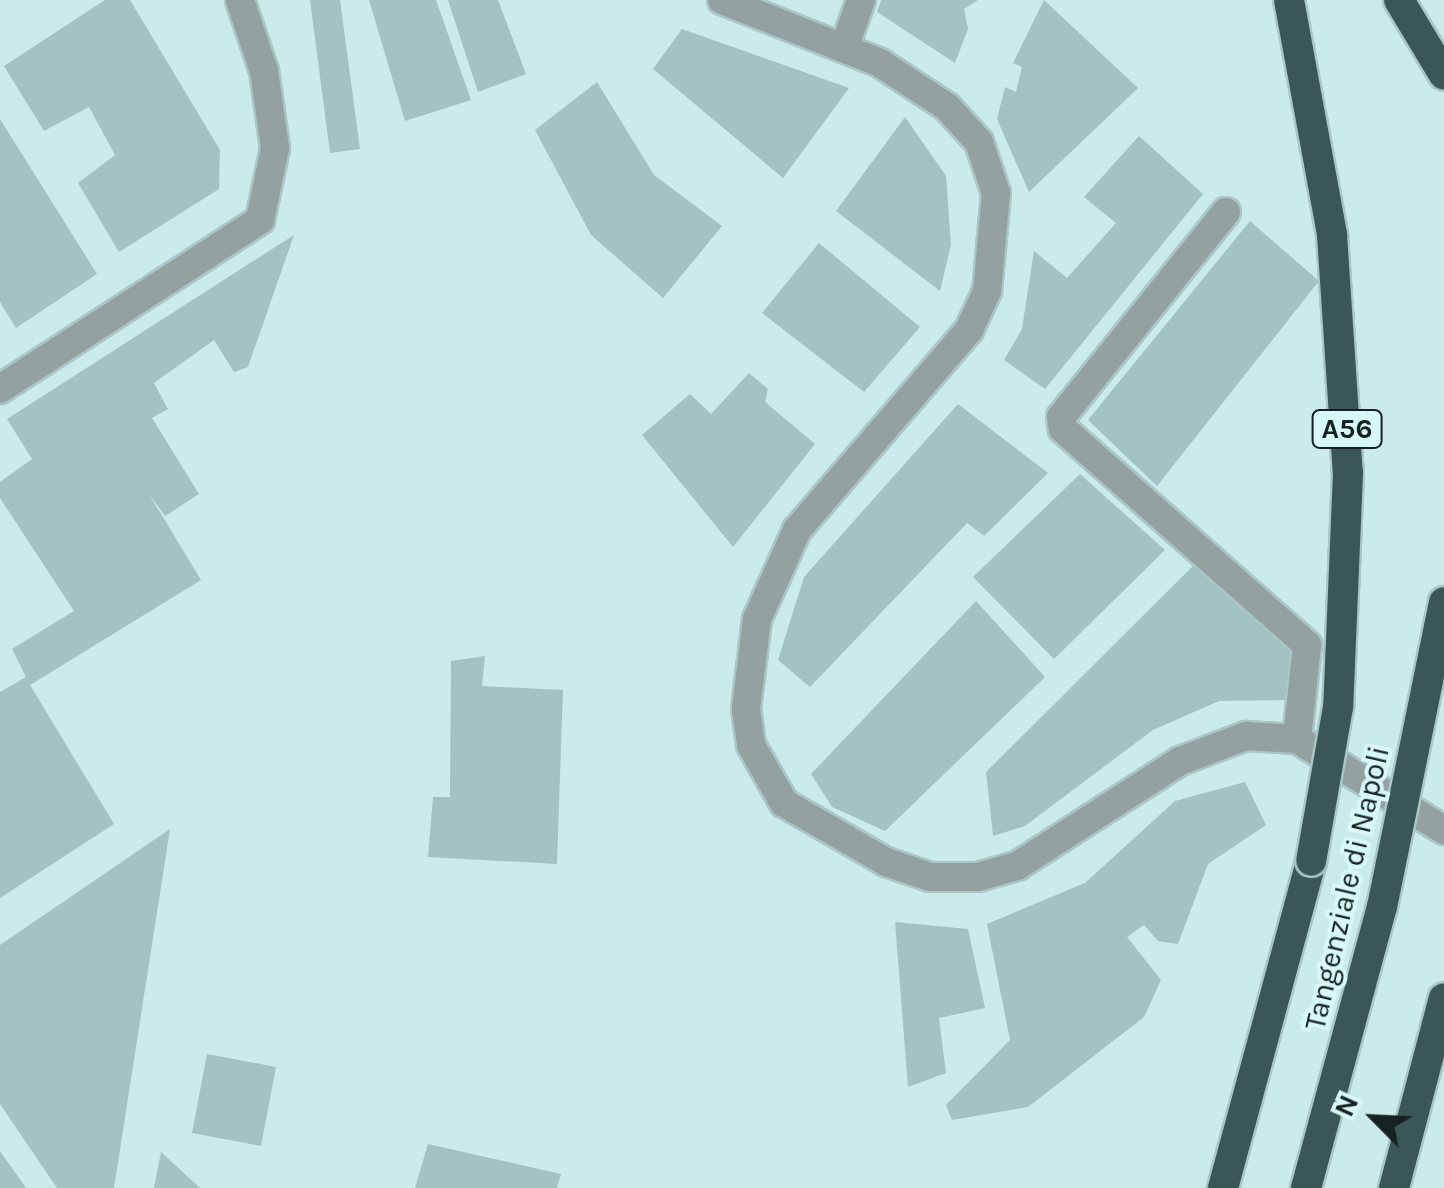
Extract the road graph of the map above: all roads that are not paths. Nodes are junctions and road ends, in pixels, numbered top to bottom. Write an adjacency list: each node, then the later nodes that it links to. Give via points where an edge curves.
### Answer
1 (240, 0): 9 (street, via 264,71 275,148 260,220)
2 (722, 0): 6 (street)
3 (860, 0): 6 (street)
4 (1289, 0): 14 (highway, A56, bridge, via 1343,339 1347,579 1311,861)
5 (1398, 0): 7 (highway)
6 (844, 48): 11 (street, via 946,107 980,142 996,193 995,238 969,330 821,498 774,571 757,619 746,709 752,745 784,803 886,862 930,877 978,876 1016,866 1180,761 1246,736)
7 (1444, 75)
8 (1226, 212): 11 (street, via 1061,417 1063,429 1307,645)
9 (0, 388)
10 (1444, 602): 15 (highway, Tangenziale di Napoli, bridge, via 1382,907)
11 (1297, 740): 12 (street)
12 (1444, 830)
13 (1444, 998): 16 (highway)
14 (1223, 1188)
15 (1306, 1188)
16 (1394, 1188)

